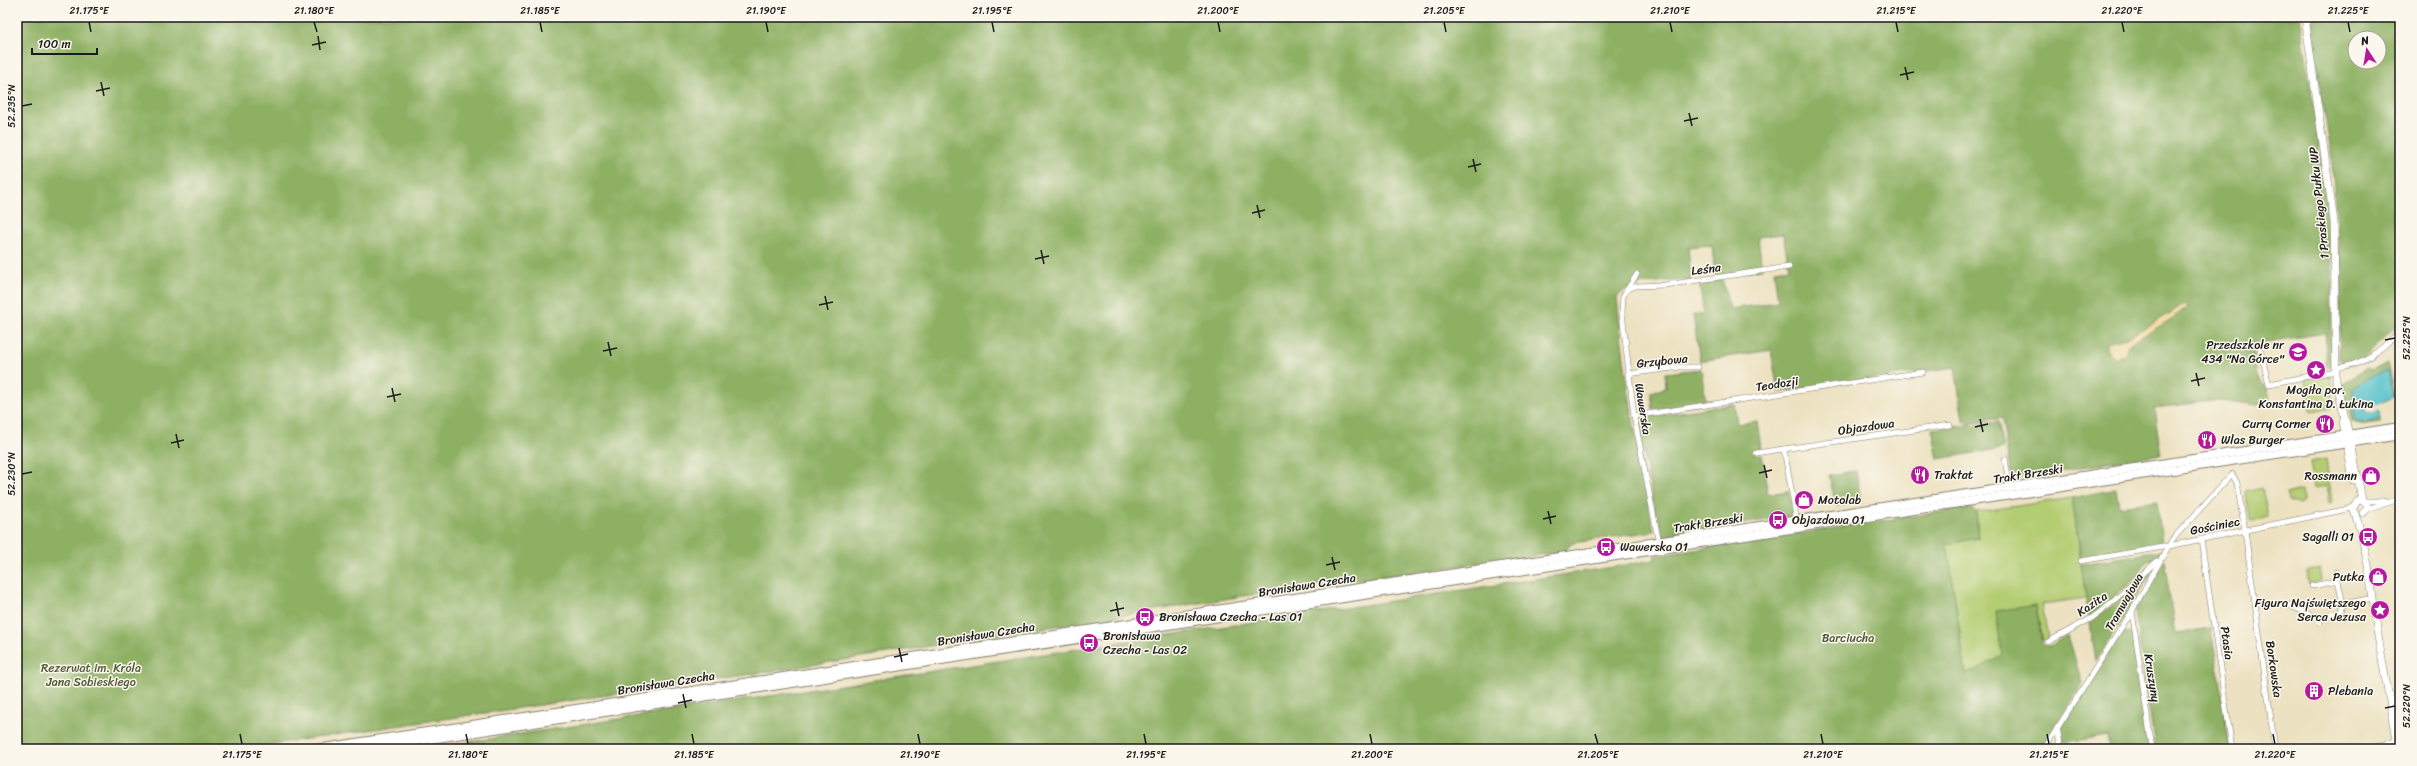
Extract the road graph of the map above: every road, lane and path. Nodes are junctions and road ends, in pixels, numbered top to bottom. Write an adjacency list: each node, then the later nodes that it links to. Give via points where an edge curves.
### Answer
1 (2305, 17): 8 (street, 1 Praskiego Pułku WP, via 2334,222)
2 (1788, 267): 4 (street, Leśna, via 1665,285 1636,286)
3 (1637, 274): 4 (street, Wawerska)
4 (1626, 290): 10 (street, Wawerska, via 1622,302)
5 (2400, 331): 8 (street, via 2371,358)
6 (2260, 349): 8 (street, via 2269,384)
7 (1698, 367): 10 (street, Grzybowa)
8 (2335, 370): 15 (street, 1 Praskiego Pułku WP)
9 (1924, 372): 11 (street, Teodozji)
10 (1628, 374): 11 (street, Wawerska)
11 (1634, 416): 30 (street, Wawerska)
12 (1950, 425): 16 (street, Objazdowa)
13 (2400, 428): 15 (main road, Trakt Brzeski)
14 (2400, 435): 15 (main road, Trakt Brzeski)
15 (2348, 439): 20 (main road, Trakt Brzeski); 22 (street, 1 Praskiego Pułku WP); 26 (main road, Trakt Brzeski)
16 (1784, 449): 17 (street, Objazdowa); 26 (street)
17 (1756, 452)
18 (2005, 459): 20 (street)
19 (2232, 474): 27 (street, Borkowska, via 2237,483); 31 (street, Tramwajowa)
20 (2010, 489): 26 (main road, Trakt Brzeski)
21 (2400, 499): 23 (street)
22 (2361, 501): 23 (street); 24 (street); 25 (street, 1 Praskiego Pułku WP)
23 (2391, 501): 25 (street)
24 (2354, 510): 25 (street); 27 (street, Gościniec); 28 (street)
25 (2365, 511): 28 (street, 1 Praskiego Pułku WP)
26 (1797, 525): 30 (main road, Trakt Brzeski)
27 (2245, 531): 29 (street, Gościniec); 38 (street, Borkowska)
28 (2362, 536): 37 (street)
29 (2201, 539): 31 (street, Gościniec); 51 (street, Ptasia)
30 (1660, 546): 46 (main road, Bronisława Czecha); 47 (main road, Bronisława Czecha)
31 (2169, 546): 32 (street, Tramwajowa); 33 (street, Gościniec)
32 (2159, 559): 40 (street, Tramwajowa); 41 (street, Kazita, via 2092,618)
33 (2081, 561)
34 (2336, 572): 35 (street)
35 (2338, 581): 36 (street); 39 (street)
36 (2312, 586)
37 (2373, 598): 39 (street); 43 (street)
38 (2255, 602): 39 (street, via 2289,605 2319,621 2341,612); 52 (street, Borkowska)
39 (2343, 604)
40 (2132, 611): 44 (street, Tramwajowa); 50 (street, Kruszyny)
41 (2048, 642)
42 (2400, 710): 43 (street)
43 (2392, 712): 45 (street)
44 (2057, 728): 48 (street, Tramwajowa); 49 (street)
45 (2397, 739): 53 (street); 54 (street)
46 (317, 749)
47 (365, 749)
48 (2044, 749)
49 (2061, 749)
50 (2152, 749)
51 (2232, 749)
52 (2275, 749)
53 (2370, 749)
54 (2399, 749)

